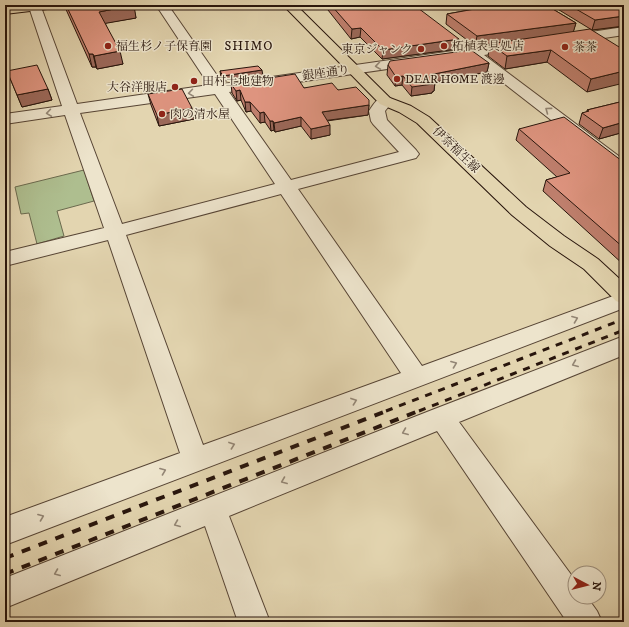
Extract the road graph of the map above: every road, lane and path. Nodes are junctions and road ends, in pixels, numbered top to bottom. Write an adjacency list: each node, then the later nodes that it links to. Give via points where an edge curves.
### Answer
1 (162, 5): 14 (street)
2 (289, 5): 13 (main road, 伊奈福生線)
3 (41, 6): 4 (main road); 16 (street)
4 (5, 10)
5 (571, 24): 7 (street)
6 (624, 31): 7 (street)
7 (590, 36): 9 (street); 11 (street)
8 (454, 38): 12 (street)
9 (559, 40)
10 (535, 44): 12 (street, 銀座通り)
11 (610, 49)
12 (472, 53): 13 (street, 銀座通り, one-way to 13); 18 (street, one-way to 12)
13 (355, 69): 14 (street, 銀座通り); 15 (main road, 伊奈福生線)
14 (219, 89): 16 (street, 銀座通り, one-way to 16); 19 (street)
15 (385, 101): 19 (street, via 377,111 379,121 410,154); 22 (main road, 伊奈福生線, via 423,120 520,212 591,264)
16 (72, 110): 17 (street, 銀座通り, one-way to 17); 20 (street)
17 (5, 119)
18 (624, 168)
19 (286, 188): 20 (street); 25 (street)
20 (115, 232): 21 (street); 27 (street)
21 (5, 259)
22 (624, 296)
23 (624, 300): 25 (street, one-way to 23)
24 (624, 345): 26 (street, one-way to 26)
25 (417, 378): 27 (street, one-way to 25)
26 (441, 417): 28 (street, one-way to 28); 32 (street)
27 (195, 458): 29 (street, one-way to 27)
28 (214, 510): 30 (street, one-way to 30); 31 (street)
29 (5, 531)
30 (5, 593)
31 (254, 622)
32 (586, 622)

